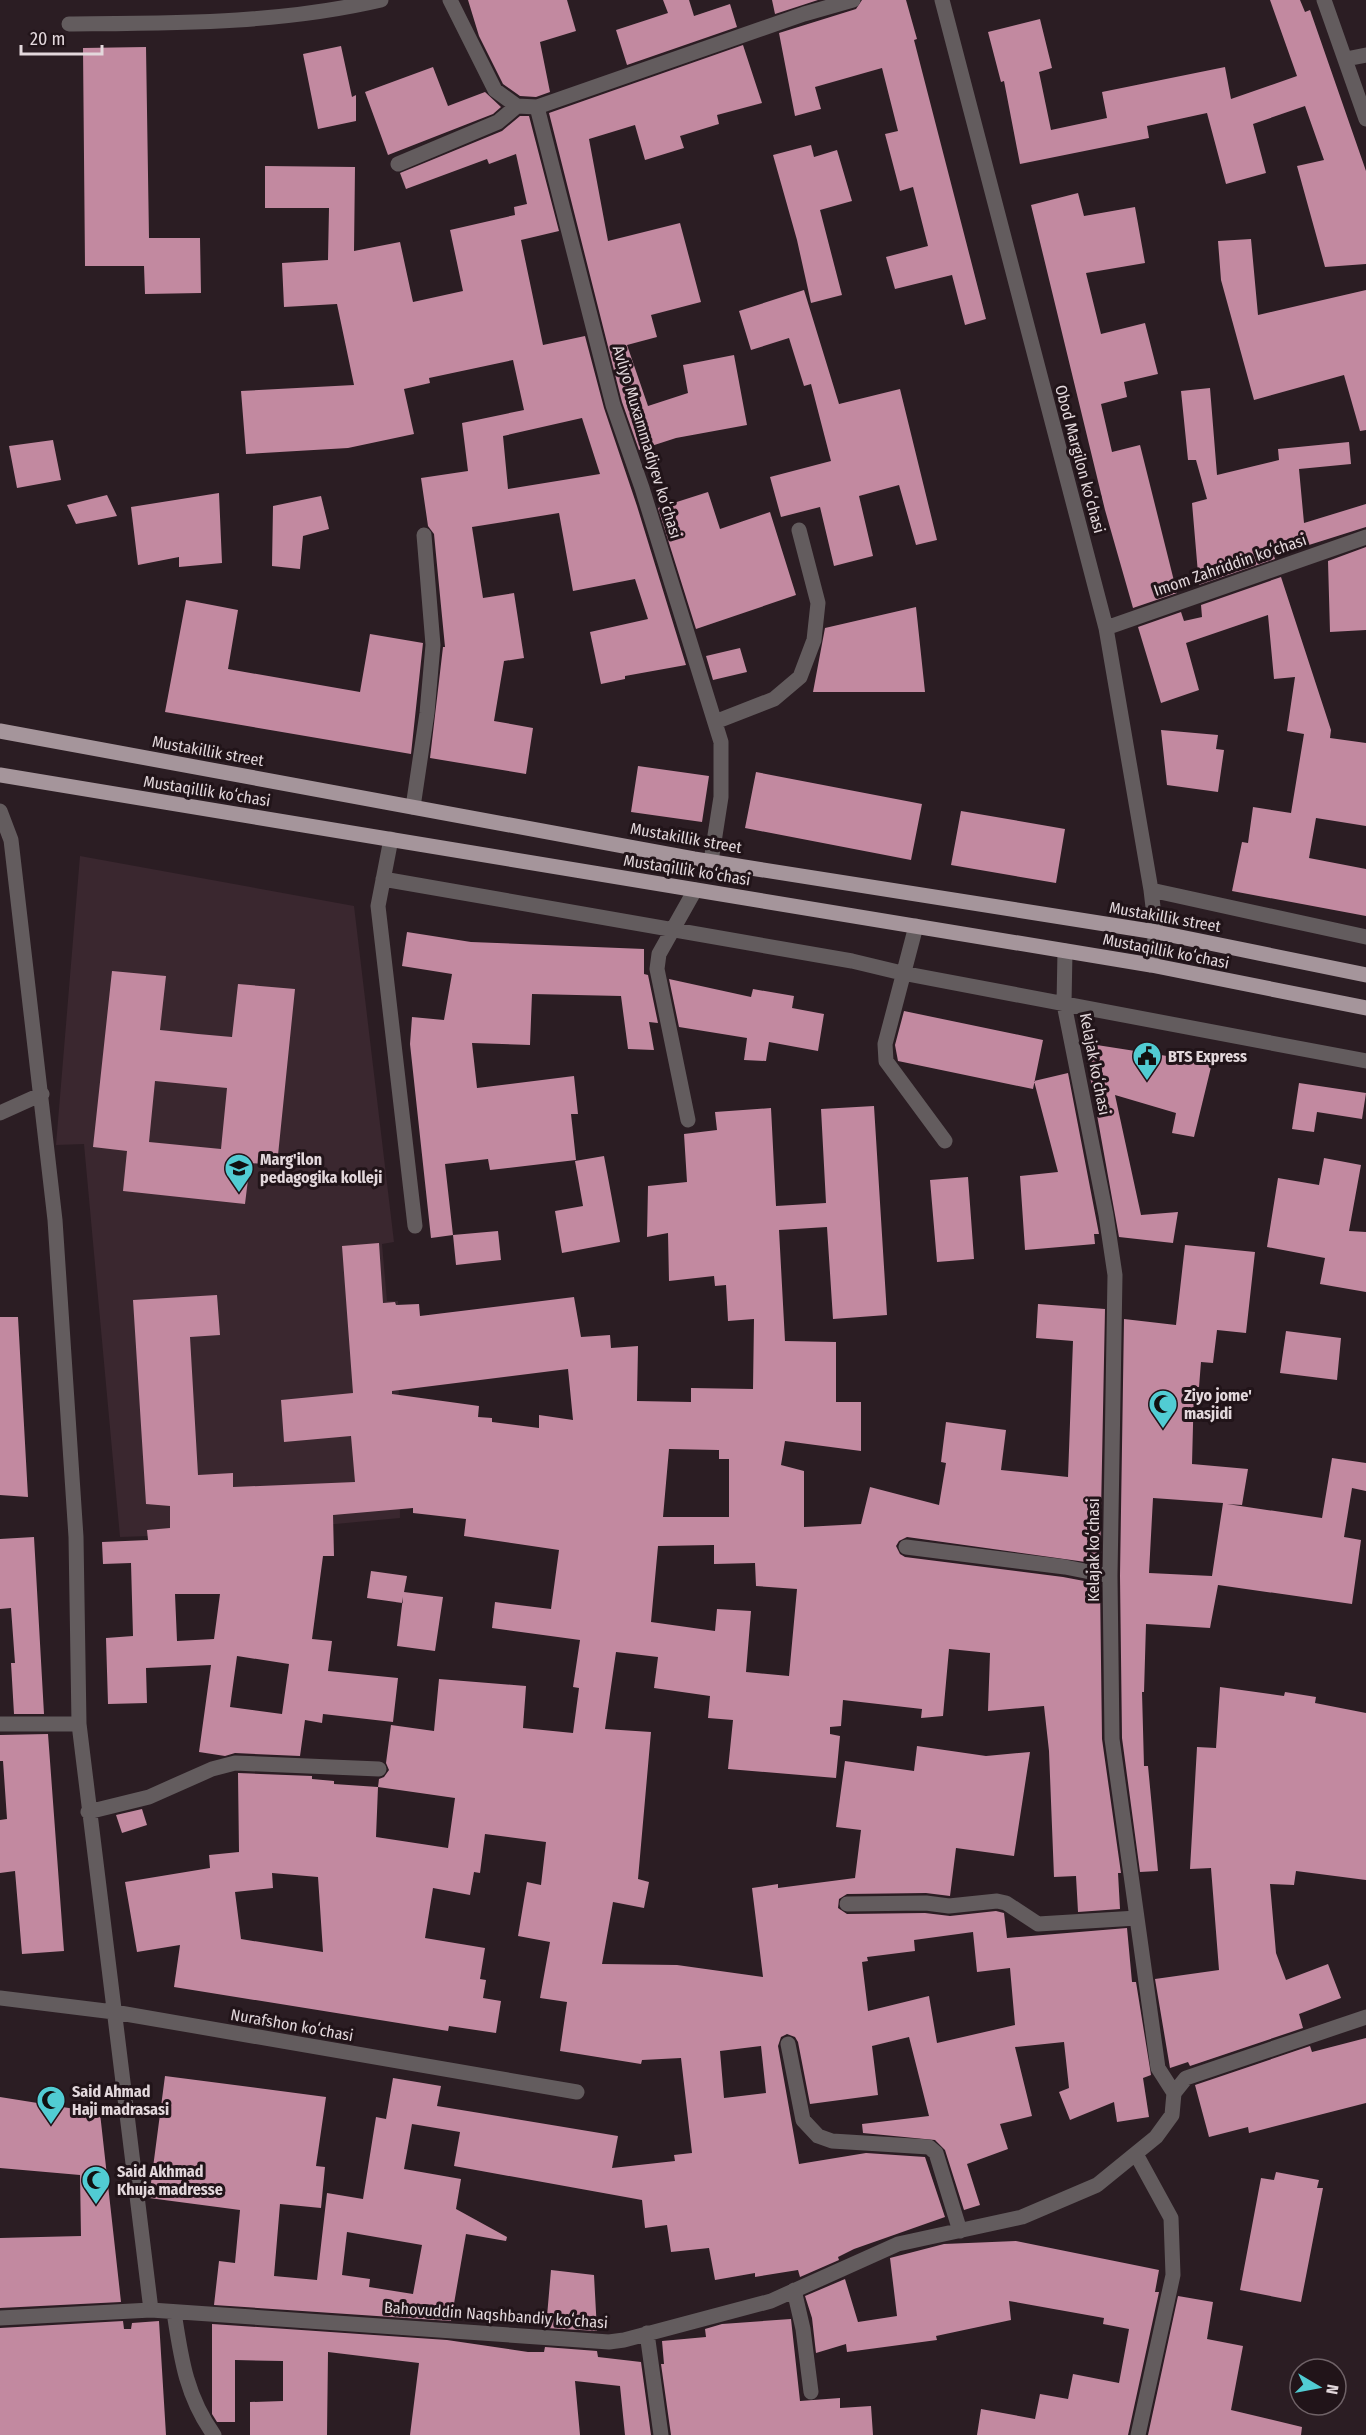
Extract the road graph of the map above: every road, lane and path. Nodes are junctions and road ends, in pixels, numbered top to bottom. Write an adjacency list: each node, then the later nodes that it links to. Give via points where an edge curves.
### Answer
1 (381, 0): 6 (street, via 288,16)
2 (450, 0): 9 (street, via 495,90)
3 (853, 0): 10 (street)
4 (942, 0): 16 (street, Obod Margilon koʻchasi)
5 (1324, 0): 8 (street)
6 (69, 24)
7 (1366, 55): 8 (street)
8 (1346, 58): 11 (street)
9 (517, 106): 10 (street); 12 (street, via 498,122)
10 (537, 106): 17 (street, Avliyo Muxammadiyev koʻchasi, via 613,405)
11 (1366, 119)
12 (398, 164)
13 (799, 530): 17 (street, via 818,603 814,640 800,677 774,699)
14 (424, 535): 20 (street, via 433,645)
15 (1366, 537): 16 (street, Imom Zahriddin koʻchasi)
16 (1106, 628): 26 (street, Obod Margilon koʻchasi)
17 (715, 722): 23 (street, Avliyo Muxammadiyev koʻchasi, via 721,742 721,797)
18 (0, 731): 20 (main road, Mustakillik street)
19 (0, 775): 22 (main road, Mustaqillik koʻchasi)
20 (413, 807): 23 (main road, Mustakillik street)
21 (0, 811): 38 (street, via 11,840)
22 (391, 839): 24 (street); 25 (main road, Mustaqillik koʻchasi)
23 (711, 861): 29 (main road, Mustakillik street)
24 (383, 879): 28 (street); 42 (street, via 378,906)
25 (695, 890): 27 (main road, Mustaqillik koʻchasi); 28 (street)
26 (1151, 890): 29 (street, Obod Margilon koʻchasi); 30 (street)
27 (916, 926): 31 (main road, Mustaqillik koʻchasi); 33 (street)
28 (675, 929): 33 (street); 40 (street, via 659,954 657,969)
29 (1156, 932): 32 (street, Obod Margilon koʻchasi); 34 (main road, Mustakillik street)
30 (1366, 937)
31 (1065, 951): 32 (main road, Mustaqillik koʻchasi); 35 (street, Kelajak koʻchasi)
32 (1151, 965): 36 (main road, Mustaqillik koʻchasi)
33 (902, 973): 35 (street); 41 (street, via 885,1044 886,1061)
34 (1366, 975)
35 (1064, 1004): 37 (street); 44 (street, Kelajak koʻchasi, via 1115,1275)
36 (1366, 1008)
37 (1366, 1061)
38 (42, 1094): 39 (street); 46 (street, via 55,1220 76,1537)
39 (0, 1113)
40 (688, 1120)
41 (945, 1141)
42 (415, 1226)
43 (906, 1547): 44 (street)
44 (1110, 1576): 50 (street, Kelajak koʻchasi, via 1112,1739)
45 (0, 1724): 46 (street)
46 (80, 1724): 48 (street)
47 (378, 1769): 48 (street, via 235,1763 149,1797)
48 (88, 1812): 52 (street)
49 (847, 1904): 50 (street, via 949,1906 997,1902 1006,1903 1038,1924)
50 (1137, 1918): 56 (street, Kelajak koʻchasi, via 1158,2068)
51 (0, 1998): 52 (street, Nurafshon koʻchasi)
52 (114, 2012): 55 (street, Nurafshon koʻchasi); 60 (street)
53 (1366, 2016): 56 (street, via 1186,2078)
54 (788, 2044): 58 (street, via 802,2120 818,2136 832,2141 929,2147 936,2153)
55 (577, 2092)
56 (1173, 2093): 57 (street, Bahovuddin Naqshbandiy koʻchasi, via 1172,2115 1156,2137)
57 (1136, 2154): 58 (street, Bahovuddin Naqshbandiy koʻchasi, via 1097,2185 1022,2217); 67 (street, via 1171,2218 1173,2275)
58 (960, 2231): 59 (street, Bahovuddin Naqshbandiy koʻchasi, via 898,2244)
59 (794, 2290): 63 (street, Bahovuddin Naqshbandiy koʻchasi, via 771,2301); 64 (street)
60 (151, 2310): 61 (street, Bahovuddin Naqshbandiy koʻchasi); 62 (street, Bahovuddin Naqshbandiy koʻchasi)
61 (174, 2312): 63 (street, Bahovuddin Naqshbandiy koʻchasi, via 609,2342); 65 (street, via 183,2373 201,2416)
62 (0, 2318)
63 (647, 2333): 66 (street)
64 (811, 2392)
65 (214, 2435)
66 (661, 2435)
67 (1138, 2435)

